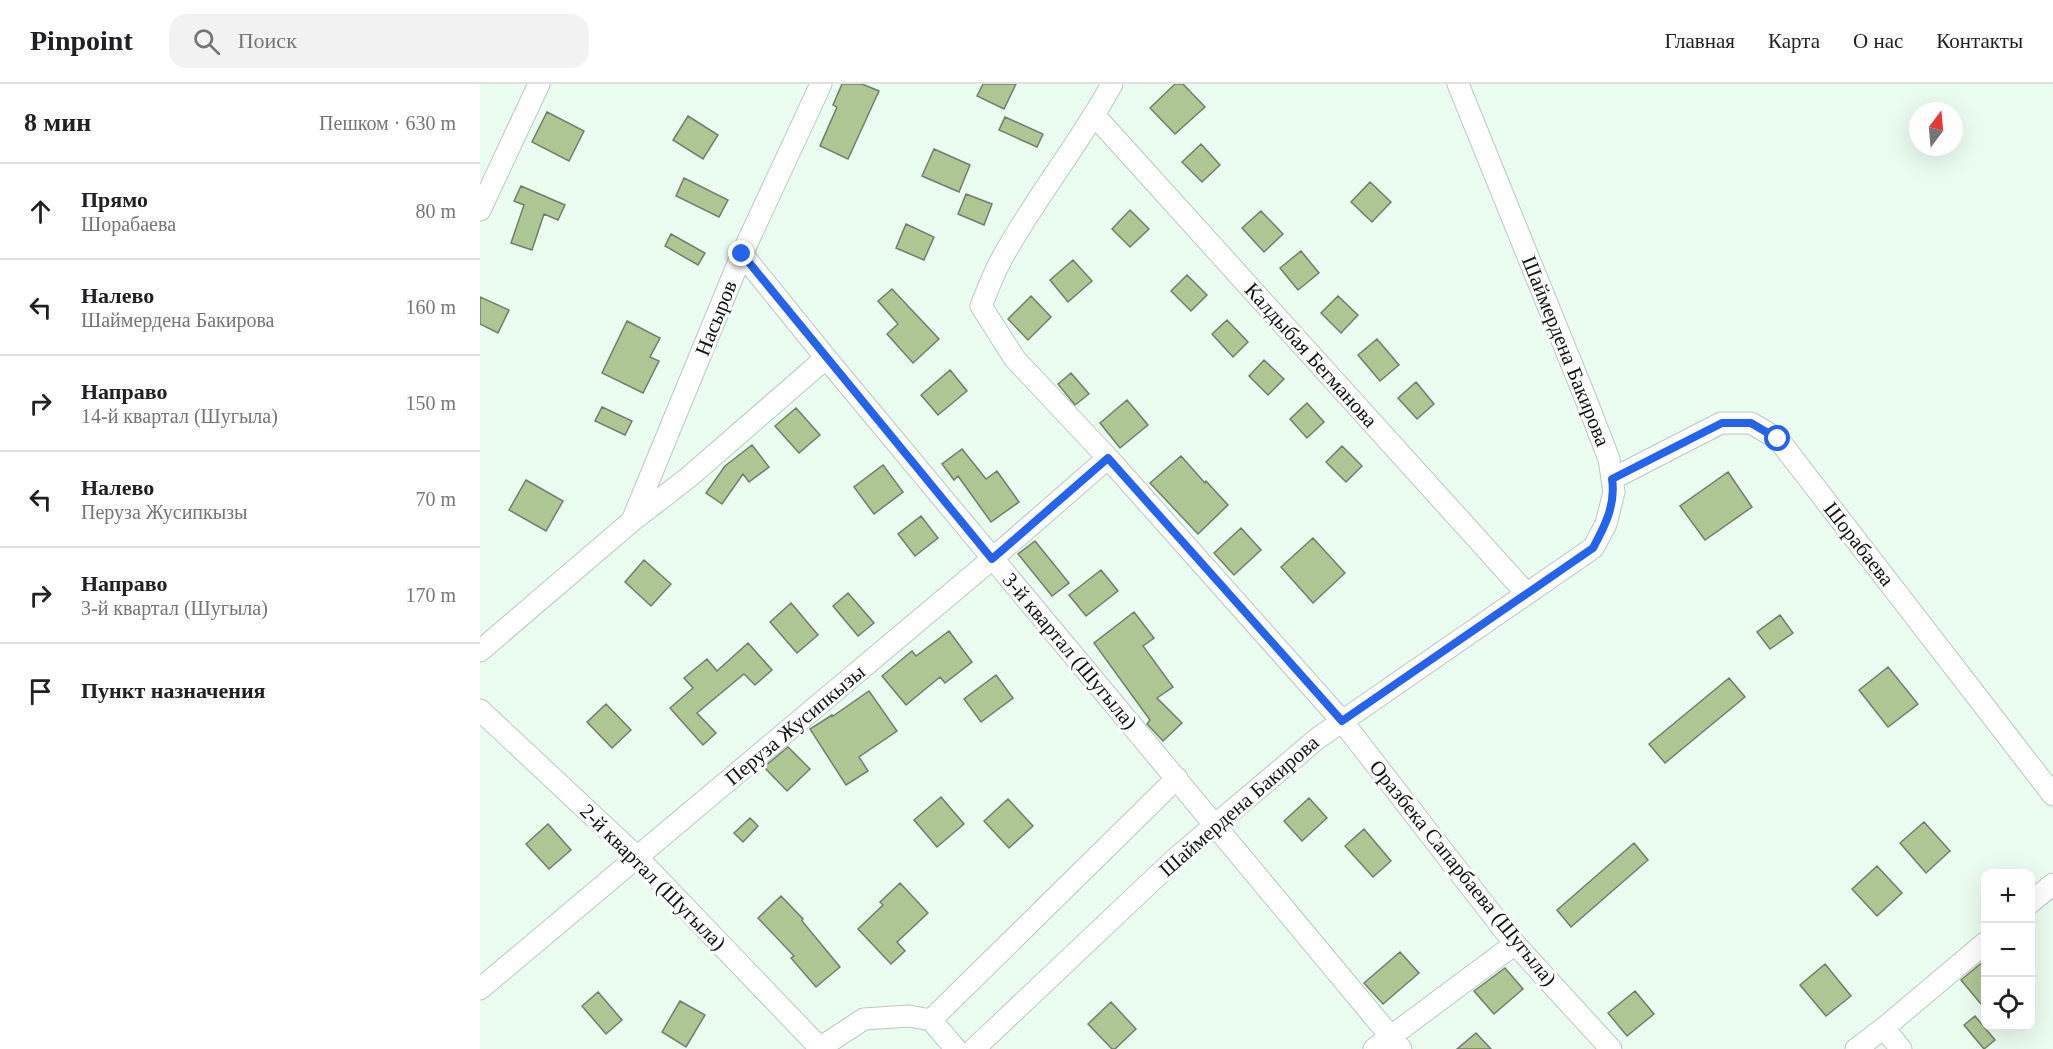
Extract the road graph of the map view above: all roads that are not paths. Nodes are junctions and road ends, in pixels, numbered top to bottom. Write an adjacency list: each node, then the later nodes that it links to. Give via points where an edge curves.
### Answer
1 (539, 84): 6 (street)
2 (821, 84): 7 (street, Насыров)
3 (1112, 84): 5 (street)
4 (1458, 84): 10 (street, Шаймердена Бакирова, via 1585,397 1609,459)
5 (1095, 116): 9 (street, Оразбека Сапарбаева (Шугыла), via 1001,260 981,306 1015,359); 13 (street, Калдыбая Бегманова)
6 (480, 210)
7 (742, 254): 8 (street, 3-й квартал (Шугыла)); 11 (street, Насыров)
8 (826, 358): 11 (street); 12 (street, 3-й квартал (Шугыла))
9 (1108, 458): 12 (street, Перуза Жусипкызы); 16 (street, Оразбека Сапарбаева (Шугыла))
10 (1612, 479): 13 (street, Шаймердена Бакирова, via 1614,492 1606,524 1593,548); 18 (street, Шорабаева, via 1722,423 1751,423 1778,439)
11 (632, 521): 14 (street)
12 (992, 559): 17 (street, 3-й квартал (Шугыла)); 20 (street, Перуза Жусипкызы)
13 (1527, 594): 16 (street, Шаймердена Бакирова)
14 (480, 651)
15 (480, 710): 20 (street, 2-й квартал (Шугыла))
16 (1342, 721): 19 (street, Шаймердена Бакирова); 23 (street, Оразбека Сапарбаева (Шугыла))
17 (1177, 778): 19 (street, 3-й квартал (Шугыла)); 26 (street)
18 (2053, 795)
19 (1216, 825): 28 (street, 3-й квартал (Шугыла)); 31 (street, Шаймердена Бакирова)
20 (637, 857): 25 (street, Перуза Жусипкызы); 29 (street, 2-й квартал (Шугыла))
21 (2053, 884): 22 (street)
22 (2035, 900)
23 (1515, 944): 28 (street); 32 (street, Оразбека Сапарбаева (Шугыла))
24 (1981, 946): 27 (street)
25 (480, 989)
26 (931, 1020): 29 (street, via 909,1016 864,1019); 30 (street)
27 (1884, 1028): 33 (street); 34 (street)
28 (1389, 1045)
29 (819, 1048)
30 (956, 1049)
31 (974, 1049)
32 (1611, 1049)
33 (1856, 1049)
34 (1901, 1049)

